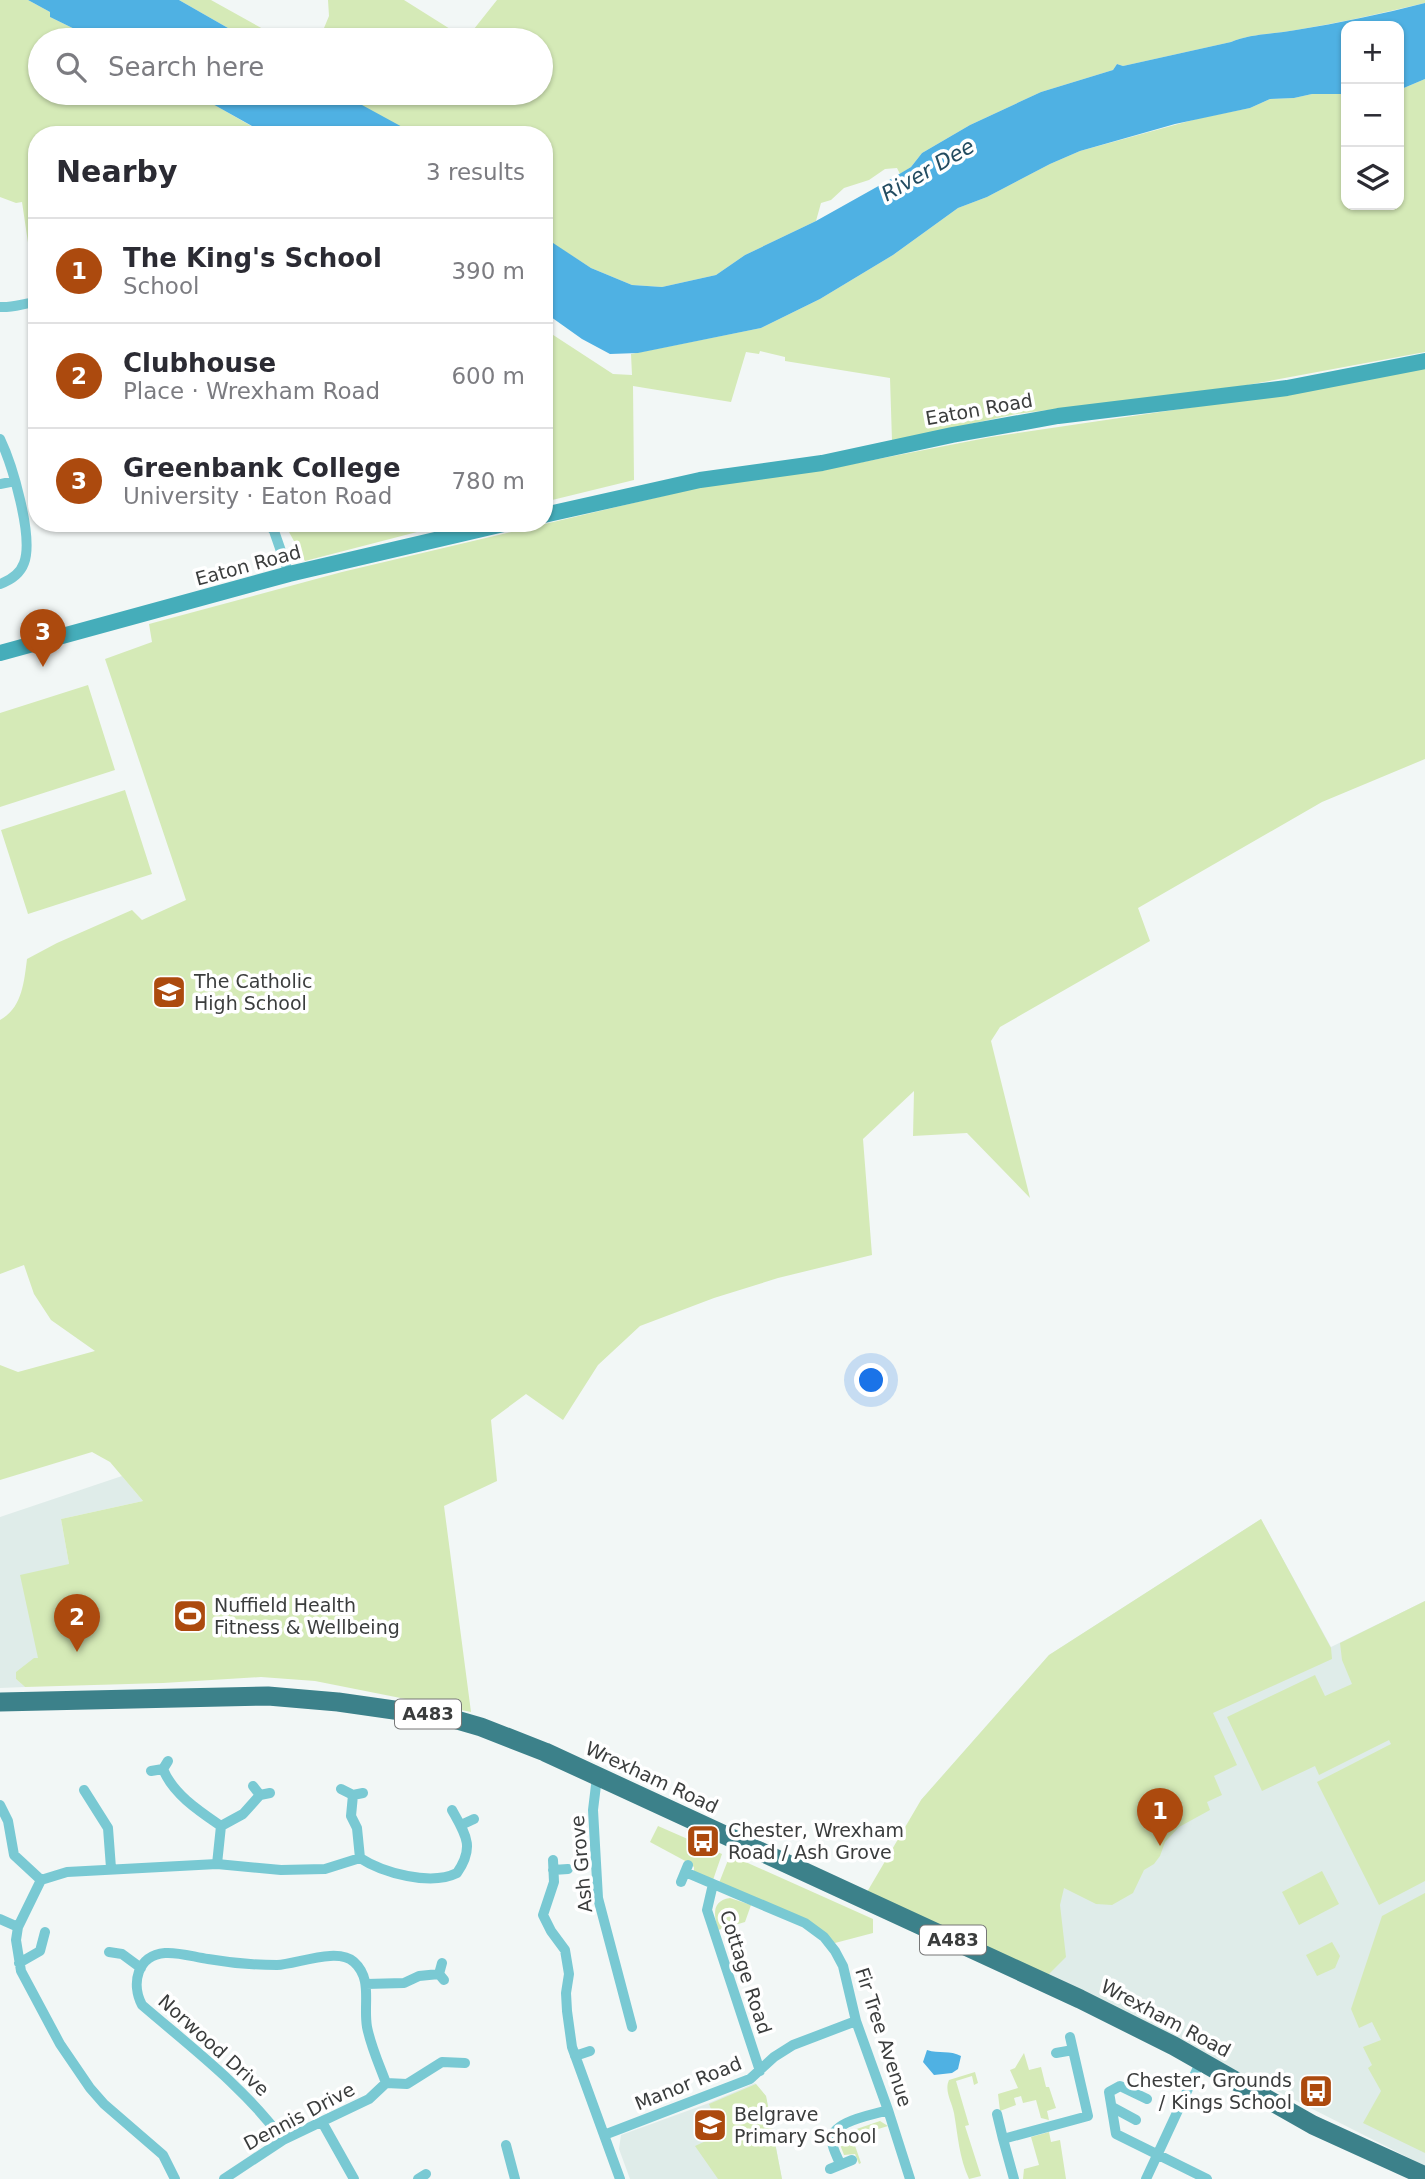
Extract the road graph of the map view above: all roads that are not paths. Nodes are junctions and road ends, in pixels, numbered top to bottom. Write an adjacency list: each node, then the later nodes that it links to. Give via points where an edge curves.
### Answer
1 (28, 303): 2 (street)
2 (0, 307)
3 (1425, 361): 7 (street, Eaton Road, via 1287,388 1058,416 822,463 688,482)
4 (0, 439): 5 (street)
5 (15, 481): 6 (street); 11 (street, via 26,552 18,572)
6 (0, 484)
7 (553, 513)
8 (274, 532): 10 (street)
9 (469, 532): 10 (street, Eaton Road)
10 (289, 574): 12 (street, Eaton Road)
11 (0, 584)
12 (0, 653)
13 (0, 1702): 15 (highway, Wrexham Road / A483, via 268,1696 407,1710 481,1727)
14 (151, 1771): 23 (street, via 166,1765 167,1779)
15 (597, 1777): 40 (street, Ash Grove, via 593,1810 598,1898); 46 (highway, Wrexham Road / A483, via 1080,1998)
16 (341, 1788): 24 (street, via 358,1794 351,1816)
17 (84, 1790): 26 (street, via 108,1828)
18 (261, 1791): 23 (street, via 243,1814)
19 (0, 1805): 29 (street, via 14,1855)
20 (452, 1810): 22 (street)
21 (474, 1819): 22 (street)
22 (461, 1825): 24 (street, via 468,1846 466,1857 457,1873 449,1877 434,1880 387,1871)
23 (221, 1826): 25 (street)
24 (360, 1858): 25 (street, via 325,1870)
25 (217, 1864): 26 (street)
26 (111, 1868): 29 (street)
27 (568, 1869): 45 (street, via 553,1865 554,1882 543,1915 569,1963 567,2011)
28 (684, 1873): 30 (street, Fir Tree Avenue)
29 (41, 1880): 32 (street)
30 (713, 1884): 39 (street, Fir Tree Avenue, via 806,1923 824,1937 843,1966); 48 (street, Cottage Road, via 707,1910)
31 (0, 1919): 32 (street)
32 (18, 1927): 35 (street)
33 (45, 1932): 35 (street, via 40,1951)
34 (109, 1952): 36 (street, via 122,1954)
35 (19, 1964): 63 (street, via 60,2044 90,2088 163,2155)
36 (141, 1968): 38 (street, via 149,1959 167,1953 250,1965 282,1965 340,1955 356,1964); 58 (street, Norwood Drive, via 135,1980 142,2005 241,2090)
37 (442, 1972): 38 (street, via 404,1983)
38 (366, 1984): 49 (street, via 367,2027)
39 (856, 2021): 48 (street, Manor Road, via 793,2045); 52 (street, Fir Tree Avenue)
40 (632, 2028)
41 (1070, 2037): 42 (street)
42 (1073, 2050): 44 (street); 57 (street, via 1089,2121)
43 (590, 2051): 45 (street)
44 (1056, 2053)
45 (575, 2056): 56 (street)
46 (1201, 2061): 60 (street); 62 (highway, Wrexham Road / A483, via 1313,2126)
47 (468, 2063): 49 (street, Dennis Drive, via 442,2062 407,2084)
48 (760, 2071): 56 (street, Manor Road, via 715,2094)
49 (386, 2083): 55 (street, Dennis Drive, via 369,2099)
50 (1147, 2099): 51 (street, via 1120,2086 1109,2092)
51 (1112, 2107): 54 (street); 60 (street, via 1116,2134)
52 (888, 2110): 61 (street, via 842,2124 833,2132 835,2167); 68 (street, Fir Tree Avenue)
53 (997, 2114): 57 (street)
54 (1136, 2120)
55 (321, 2122): 58 (street, Dennis Drive); 65 (street)
56 (604, 2135): 67 (street)
57 (1003, 2138): 69 (street)
58 (283, 2140): 64 (street, Dennis Drive)
59 (520, 2146): 66 (street, via 507,2148)
60 (1158, 2155): 70 (street); 71 (street)
61 (852, 2160)
62 (1425, 2176)
63 (175, 2179)
64 (224, 2179)
65 (354, 2179)
66 (515, 2179)
67 (620, 2179)
68 (910, 2179)
69 (1014, 2179)
70 (1146, 2179)
71 (1207, 2179)

